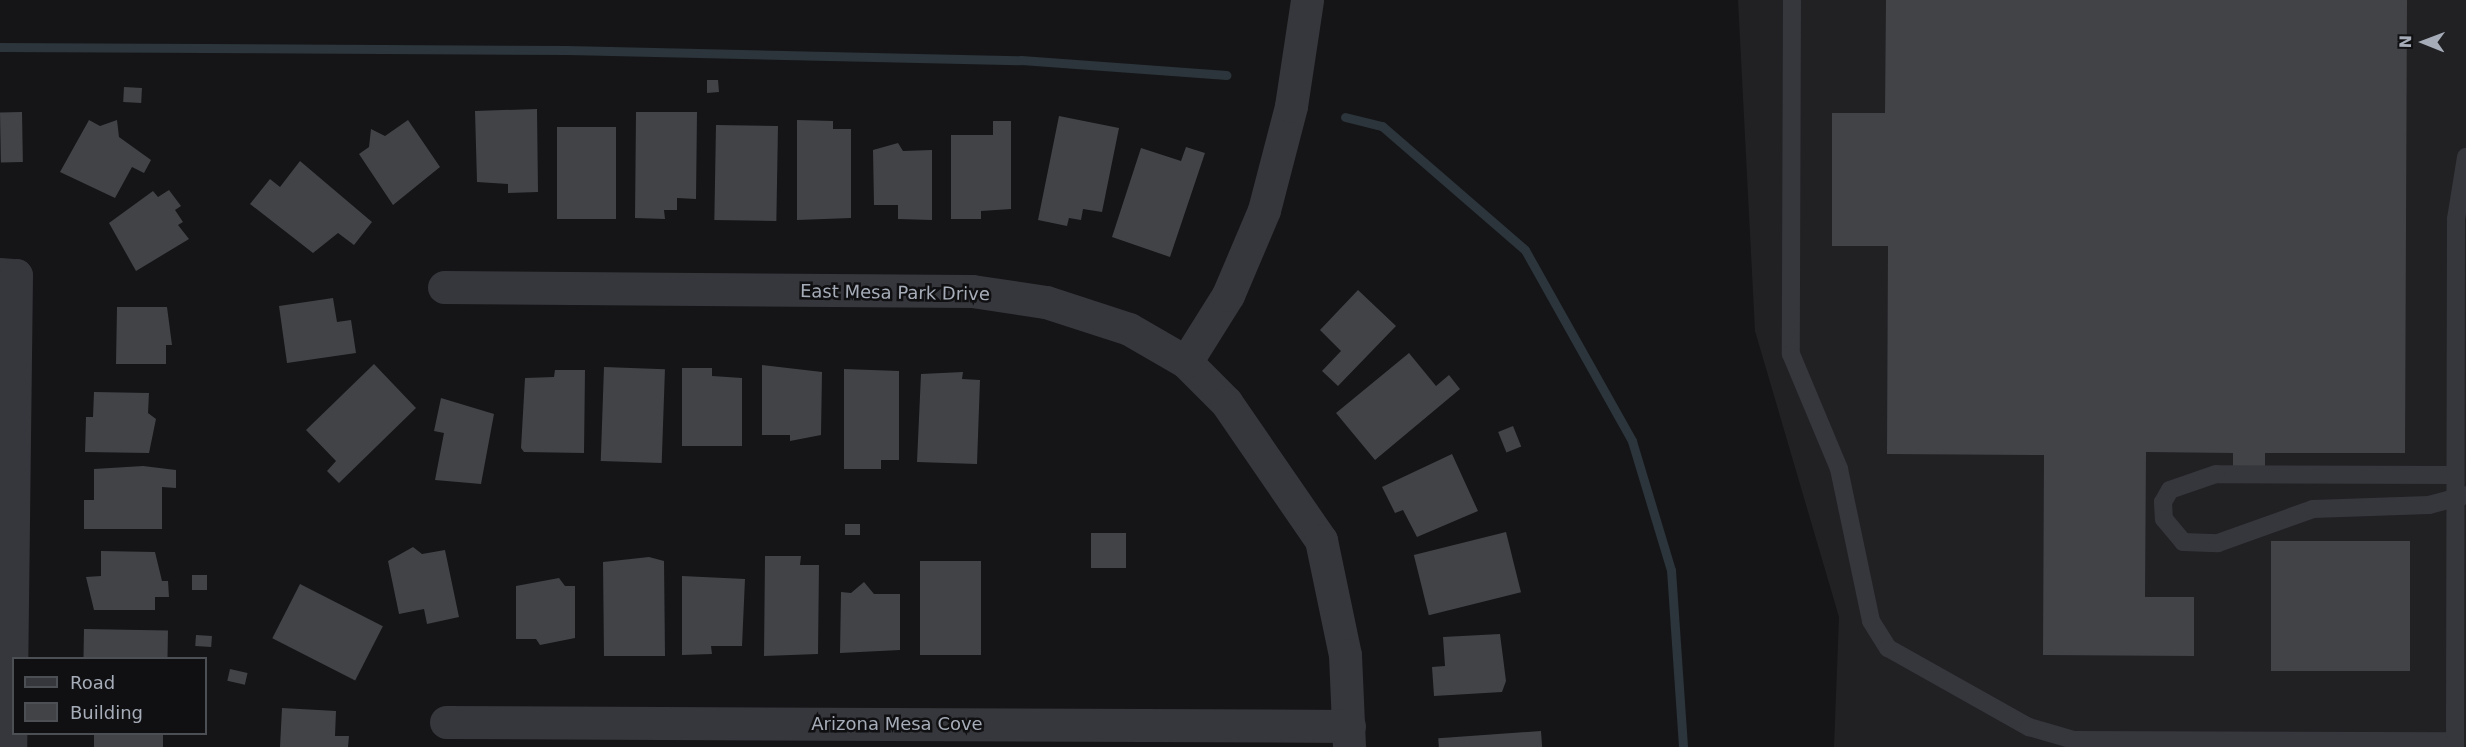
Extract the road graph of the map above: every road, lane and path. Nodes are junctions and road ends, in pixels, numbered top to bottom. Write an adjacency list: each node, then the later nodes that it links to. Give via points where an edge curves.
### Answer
1 (1307, 0): 6 (street, via 1291,106 1264,210 1228,295)
2 (1792, 0): 11 (lane, via 1790,346 1839,469 1871,621 1888,648)
3 (2466, 157): 7 (lane, via 2456,219)
4 (0, 274): 14 (street, via 16,274)
5 (444, 287): 6 (street, East Mesa Park Drive, via 972,291 1077,312 1129,329)
6 (1186, 362): 10 (street, East Mesa Park Drive, via 1266,455 1321,540 1345,655)
7 (2456, 475): 8 (lane); 8 (lane, via 2216,474 2170,490 2163,502 2164,519 2183,542 2218,543 2313,509 2429,505)
8 (2461, 495): 13 (lane)
9 (446, 722): 10 (street, Arizona Mesa Cove)
10 (1349, 736)
11 (2052, 741): 12 (lane)
12 (2307, 744): 13 (lane)
13 (2455, 744)
14 (10, 747)

